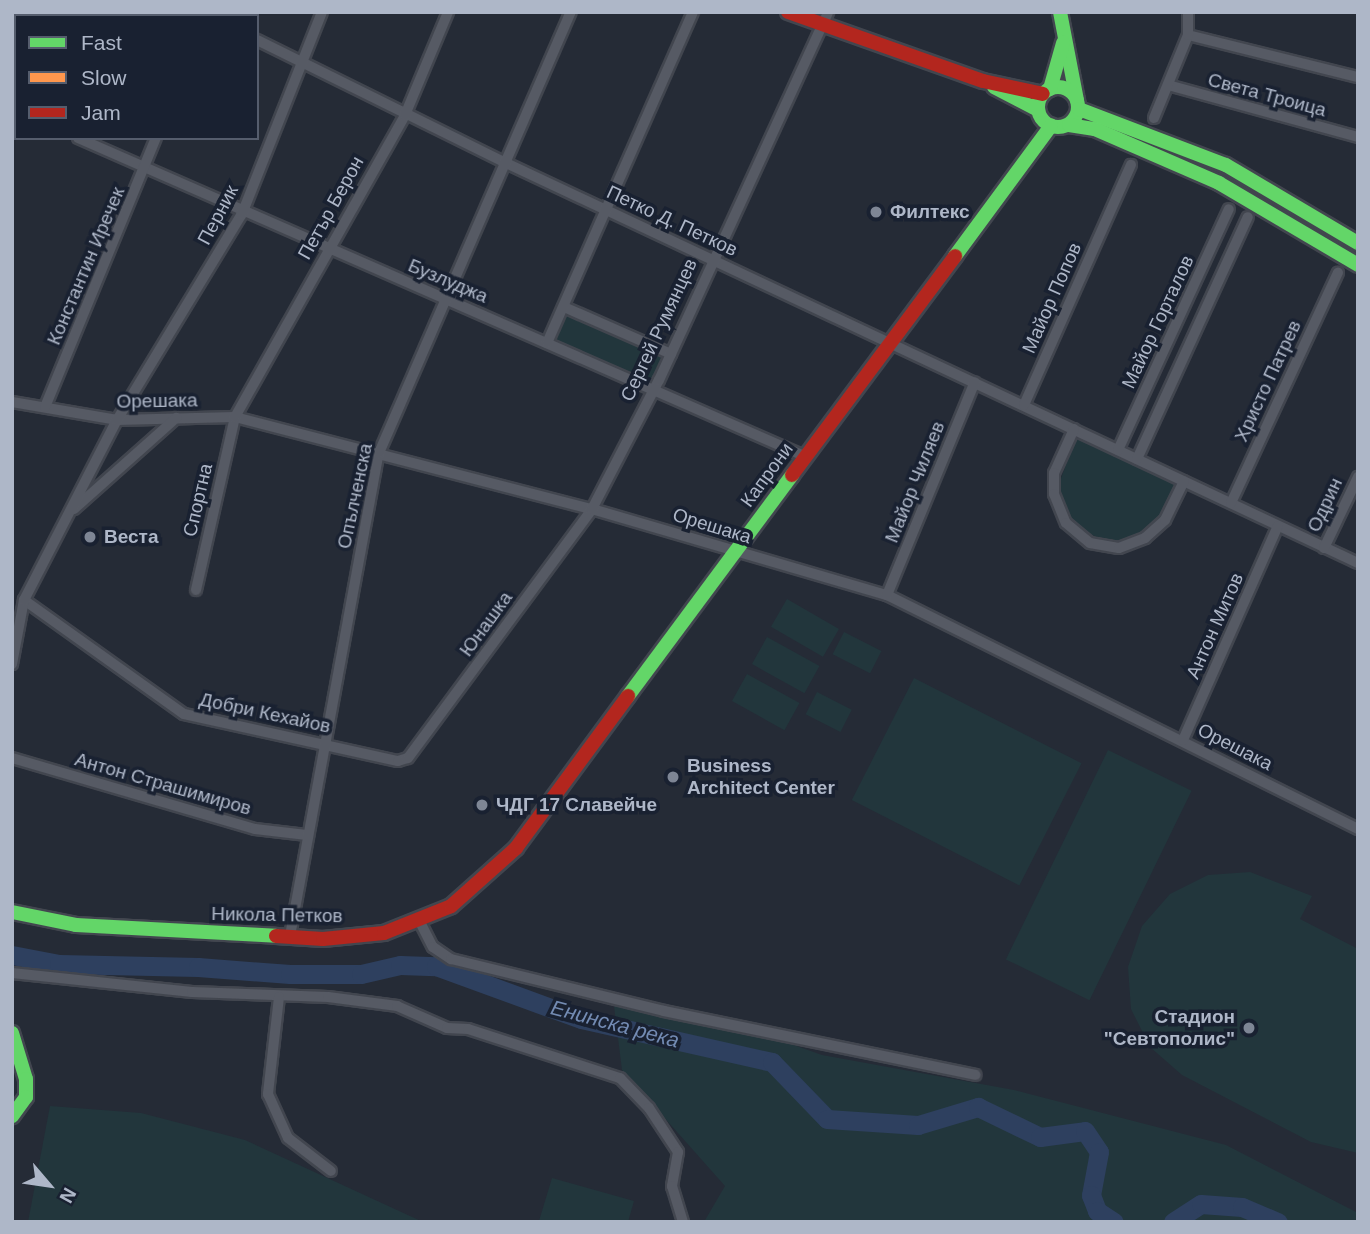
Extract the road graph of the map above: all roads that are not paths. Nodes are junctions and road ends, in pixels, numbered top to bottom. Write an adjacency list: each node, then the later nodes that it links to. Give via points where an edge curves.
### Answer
1 (322, 12): 12 (street, Перник)
2 (448, 12): 19 (street, Петър Берон)
3 (571, 12): 26 (street, Опълченска)
4 (693, 12): 30 (street)
5 (788, 12): 8 (main road)
6 (1060, 12): 9 (main road)
7 (1188, 12): 10 (street)
8 (825, 18): 14 (main road); 35 (street, Сергей Румянцев)
9 (1064, 35): 16 (main road); 17 (main road)
10 (1188, 35): 13 (street); 15 (street)
11 (259, 41): 12 (street, Петко Д. Петков)
12 (301, 63): 19 (street, Петко Д. Петков); 31 (street, Перник)
13 (1358, 77)
14 (983, 81): 16 (main road); 18 (main road)
15 (1168, 85): 20 (street); 23 (street, Света Троица)
16 (1046, 91): 17 (main road, via 1066,88); 18 (main road)
17 (1078, 105): 21 (main road); 33 (main road, via 1226,165)
18 (1038, 110): 22 (main road)
19 (405, 115): 26 (street, Петко Д. Петков); 34 (street, Петър Берон)
20 (1154, 118)
21 (1069, 125): 22 (main road); 36 (main road, via 1095,129 1219,183)
22 (1051, 126): 40 (main road, Капрони)
23 (1358, 137)
24 (83, 140): 28 (street, Бузлуджа)
25 (155, 140): 28 (street, Константин Иречек)
26 (506, 163): 30 (street, Петко Д. Петков); 38 (street, Опълченска)
27 (1131, 165): 46 (street, Майор Попов)
28 (147, 168): 31 (street, Бузлуджа); 47 (street, Константин Иречек)
29 (1229, 209): 52 (street, Майор Горталов)
30 (609, 211): 35 (street, Петко Д. Петков); 39 (street)
31 (242, 214): 34 (street, Бузлуджа); 50 (street, Перник)
32 (1248, 217): 55 (street, Майор Горталов)
33 (1358, 243)
34 (328, 250): 38 (street, Бузлуджа); 48 (street, Петър Берон)
35 (712, 259): 40 (street, Петко Д. Петков); 42 (street, Сергей Румянцев)
36 (1358, 265)
37 (1338, 273): 58 (street, Христо Патрев)
38 (448, 299): 41 (street, Бузлуджа); 53 (street, Опълченска)
39 (564, 307): 41 (street); 42 (street)
40 (890, 342): 43 (street, Петко Д. Петков); 54 (main road, Капрони)
41 (547, 343): 44 (street, Бузлуджа)
42 (671, 354): 44 (street, Сергей Румянцев)
43 (975, 382): 46 (street, Петко Д. Петков); 66 (street, Майор Чиляев)
44 (652, 389): 54 (street, Бузлуджа); 59 (street, Сергей Румянцев)
45 (12, 402): 47 (street, Орешака)
46 (1024, 405): 51 (street, Петко Д. Петков)
47 (45, 407): 50 (street, Орешака)
48 (235, 417): 49 (street, Орешака); 53 (street, Орешака); 65 (street, Спортна)
49 (176, 418): 50 (street, Орешака); 60 (street)
50 (117, 420): 60 (street, Перник)
51 (1074, 429): 52 (street, Петко Д. Петков); 57 (street, via 1054,473 1053,487 1066,523 1090,543 1113,549 1145,538 1161,525)
52 (1118, 450): 55 (street, Петко Д. Петков)
53 (379, 453): 59 (street, Орешака); 70 (street, Опълченска)
54 (804, 456): 63 (main road, Капрони)
55 (1137, 459): 57 (street, Петко Д. Петков)
56 (1358, 477): 62 (street, Одрин)
57 (1184, 481): 58 (street, Петко Д. Петков)
58 (1231, 503): 61 (street, Петко Д. Петков)
59 (592, 509): 63 (street, Орешака); 72 (street, Юнашка)
60 (68, 514): 67 (street, Перник)
61 (1278, 526): 62 (street, Петко Д. Петков); 69 (street, Антон Митов)
62 (1324, 548): 64 (street, Петко Д. Петков)
63 (735, 551): 66 (street, Орешака); 75 (main road, Капрони)
64 (1357, 563)
65 (196, 590)
66 (887, 595): 69 (street, Орешака)
67 (24, 600): 68 (street, Перник); 70 (street, Добри Кехайов, via 184,714)
68 (12, 664)
69 (1183, 740): 73 (street, Орешака)
70 (325, 743): 72 (street, Добри Кехайов, via 398,761); 74 (street, Опълченска)
71 (12, 758): 74 (street, Антон Страшимиров, via 255,829)
72 (408, 758)
73 (1358, 829)
74 (307, 835): 78 (street, Опълченска)
75 (516, 848): 77 (main road, Никола Петков, via 451,906)
76 (12, 912): 78 (main road, Никола Петков, via 76,925)
77 (420, 922): 78 (main road, Никола Петков, via 384,933 323,939); 82 (street, via 433,947 451,959 640,1006)
78 (290, 936)
79 (12, 972): 80 (street)
80 (279, 997): 84 (street, via 268,1094 288,1138); 85 (street, via 328,997 397,1006 447,1028 468,1029 620,1078 649,1108 678,1152 672,1186)
81 (12, 1033): 83 (main road, via 26,1079 26,1097)
82 (976, 1074)
83 (12, 1116)
84 (331, 1171)
85 (683, 1222)

